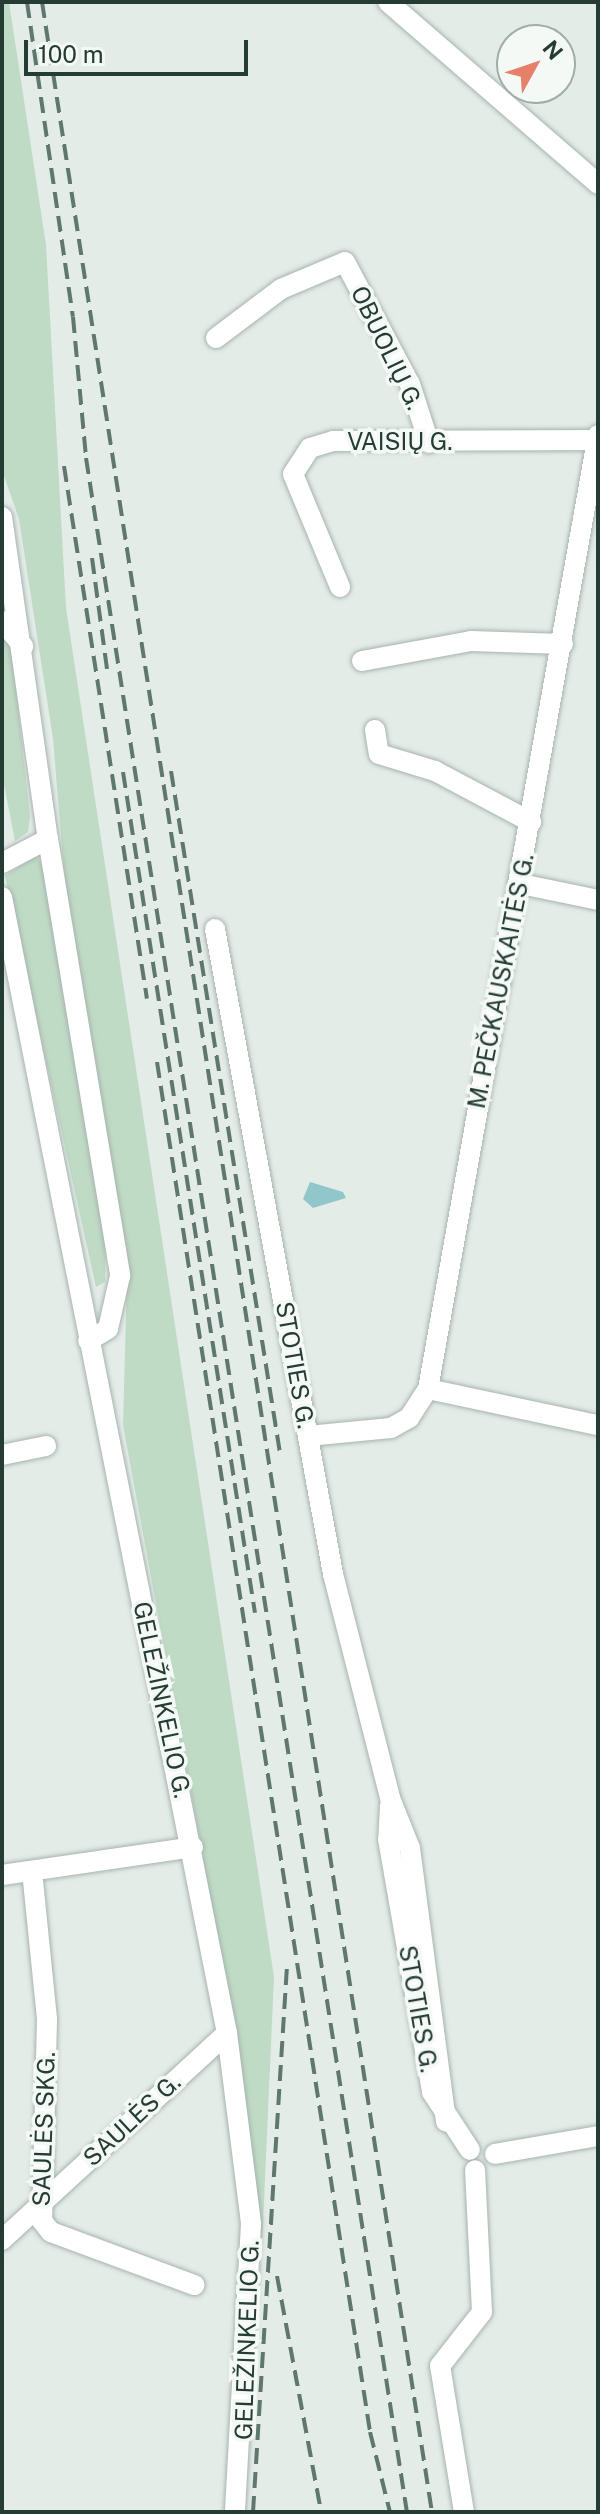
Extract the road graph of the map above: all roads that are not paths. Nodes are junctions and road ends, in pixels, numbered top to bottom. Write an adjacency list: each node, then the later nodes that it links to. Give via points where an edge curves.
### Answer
1 (388, 2): 2 (street)
2 (598, 184)
3 (216, 338): 5 (street, OBUOLIŲ G., via 281,289 345,262 410,384)
4 (598, 438): 5 (street, VAISIŲ G.); 9 (street, M. PEČKAUSKAITĖS G.)
5 (429, 443): 7 (street, VAISIŲ G., via 333,441 300,457 293,474)
6 (2, 517): 10 (street)
7 (340, 587)
8 (2, 621): 10 (street)
9 (563, 644): 11 (street, via 471,641); 13 (street, M. PEČKAUSKAITĖS G.)
10 (23, 646): 14 (street)
11 (362, 661)
12 (375, 730): 13 (street, via 379,754 435,771)
13 (531, 822): 16 (street, M. PEČKAUSKAITĖS G.)
14 (48, 839): 15 (street); 20 (street, via 120,1276 108,1329)
15 (2, 863)
16 (521, 884): 18 (street); 21 (street, M. PEČKAUSKAITĖS G.)
17 (2, 897): 20 (street, GELEŽINKELIO G.)
18 (598, 900)
19 (215, 929): 23 (street, STOTIES G.)
20 (88, 1341): 26 (street, GELEŽINKELIO G.)
21 (428, 1389): 22 (street); 23 (street, M. PEČKAUSKAITĖS G., via 409,1418 391,1428)
22 (598, 1425)
23 (308, 1436): 31 (street, STOTIES G., via 333,1574 390,1798 388,1839 432,2092)
24 (46, 1446): 25 (street)
25 (2, 1455)
26 (193, 1847): 27 (street); 29 (street, GELEŽINKELIO G.)
27 (32, 1871): 28 (street); 32 (street, SAULĖS SKG., via 47,2019)
28 (2, 1875)
29 (227, 2033): 32 (street, SAULĖS G.); 35 (street, GELEŽINKELIO G., via 251,2224)
30 (598, 2136): 31 (street, via 495,2154 492,2167)
31 (472, 2160): 36 (street, via 482,2312 440,2366)
32 (39, 2206): 33 (street, SAULĖS G.); 34 (street, SAULĖS SKG., via 51,2232)
33 (2, 2240)
34 (194, 2285)
35 (237, 2511)
36 (464, 2512)

